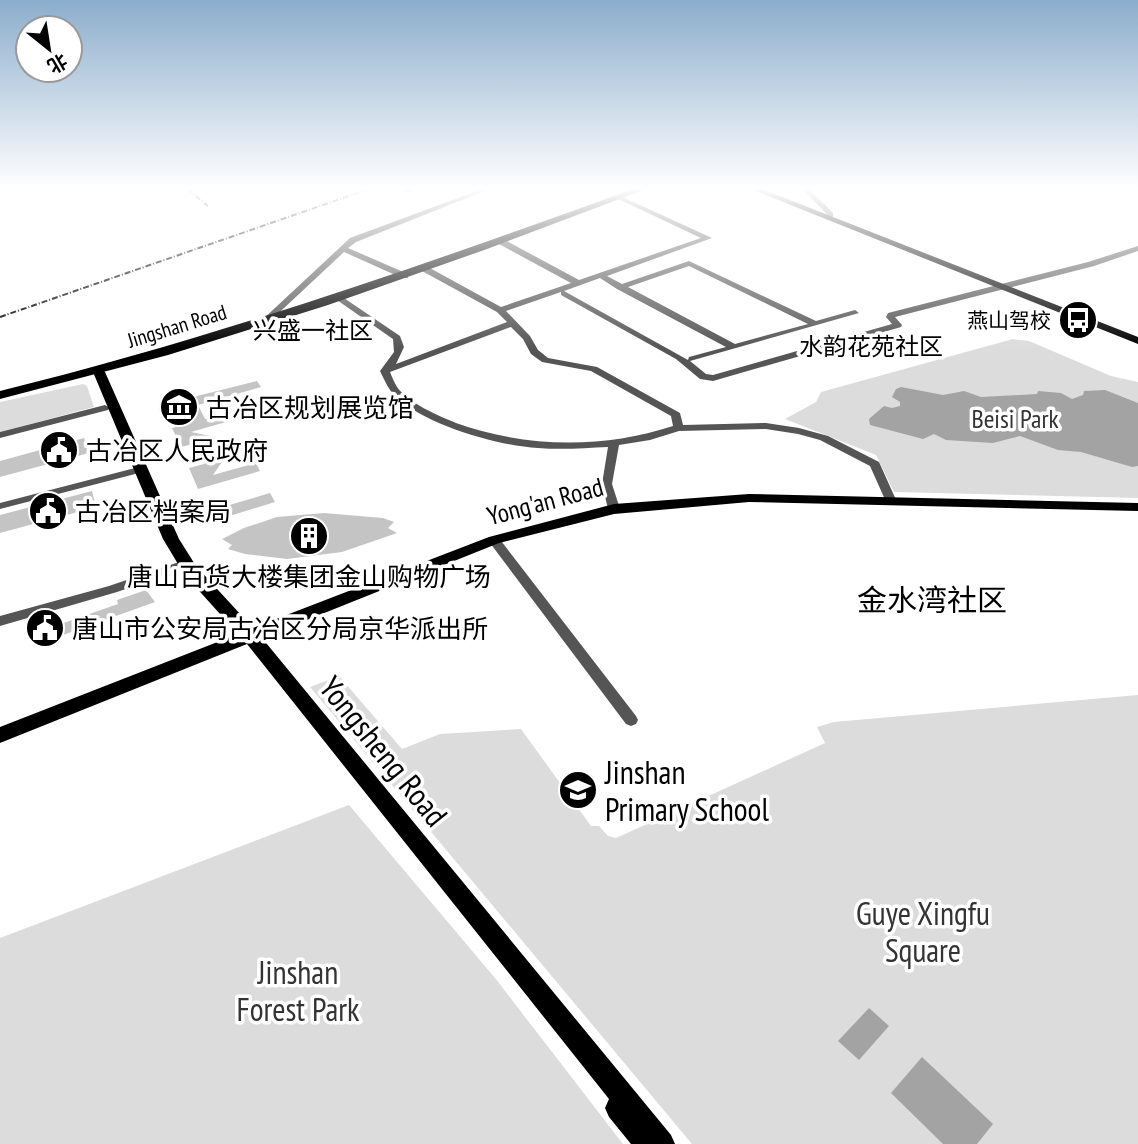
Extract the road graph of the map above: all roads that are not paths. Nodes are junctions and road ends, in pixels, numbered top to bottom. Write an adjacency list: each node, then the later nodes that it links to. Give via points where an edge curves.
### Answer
1 (350, 242): 6 (street)
2 (496, 242): 8 (highway, Jingshan Road)
3 (503, 242): 11 (street)
4 (695, 242): 9 (street)
5 (896, 242): 12 (main road)
6 (343, 249): 10 (street); 18 (street)
7 (1137, 249): 12 (street)
8 (425, 269): 10 (highway, Jingshan Road); 16 (street)
9 (600, 275): 11 (street); 13 (street)
10 (405, 276): 15 (highway, Jingshan Road)
11 (578, 283): 16 (street)
12 (1002, 285): 14 (street, via 891,315 898,325 713,377 704,377 679,357); 21 (main road)
13 (620, 286): 20 (street, via 689,263); 22 (street)
14 (565, 293)
15 (338, 298): 18 (highway, Jingshan Road); 24 (street, via 397,338 399,352)
16 (500, 310): 19 (street)
17 (855, 313): 20 (street)
18 (265, 321): 25 (highway, Jingshan Road)
19 (513, 323): 24 (street); 28 (street, via 545,360 594,369 676,415)
20 (815, 324): 22 (street)
21 (1138, 339)
22 (733, 347): 23 (street)
23 (692, 359)
24 (385, 371): 30 (street, via 393,388 411,404 475,433 535,444)
25 (96, 373): 26 (highway, Jingshan Road); 27 (main road, Yongsheng Road); 39 (main road, Yongsheng Road, via 171,539 190,570)
26 (0, 395)
27 (105, 408): 29 (street); 31 (main road, Yongsheng Road)
28 (678, 428): 30 (street); 32 (street, via 766,426 824,438 875,464)
29 (0, 435)
30 (614, 443): 35 (street, via 607,484)
31 (135, 471): 33 (street); 37 (main road, Yongsheng Road)
32 (891, 502): 34 (main road, Yong'an Road); 35 (main road, Yong'an Road, via 749,498)
33 (0, 506)
34 (1138, 508)
35 (614, 509): 36 (main road, Yong'an Road)
36 (494, 540): 39 (main road, Yong'an Road); 40 (street)
37 (179, 566): 38 (street); 39 (main road, Yongsheng Road)
38 (0, 621)
39 (246, 637): 41 (main road, Yong'an Road); 42 (main road, Yongsheng Road); 43 (main road, Yongsheng Road)
40 (631, 720)
41 (0, 735)
42 (648, 1144)
43 (662, 1144)

